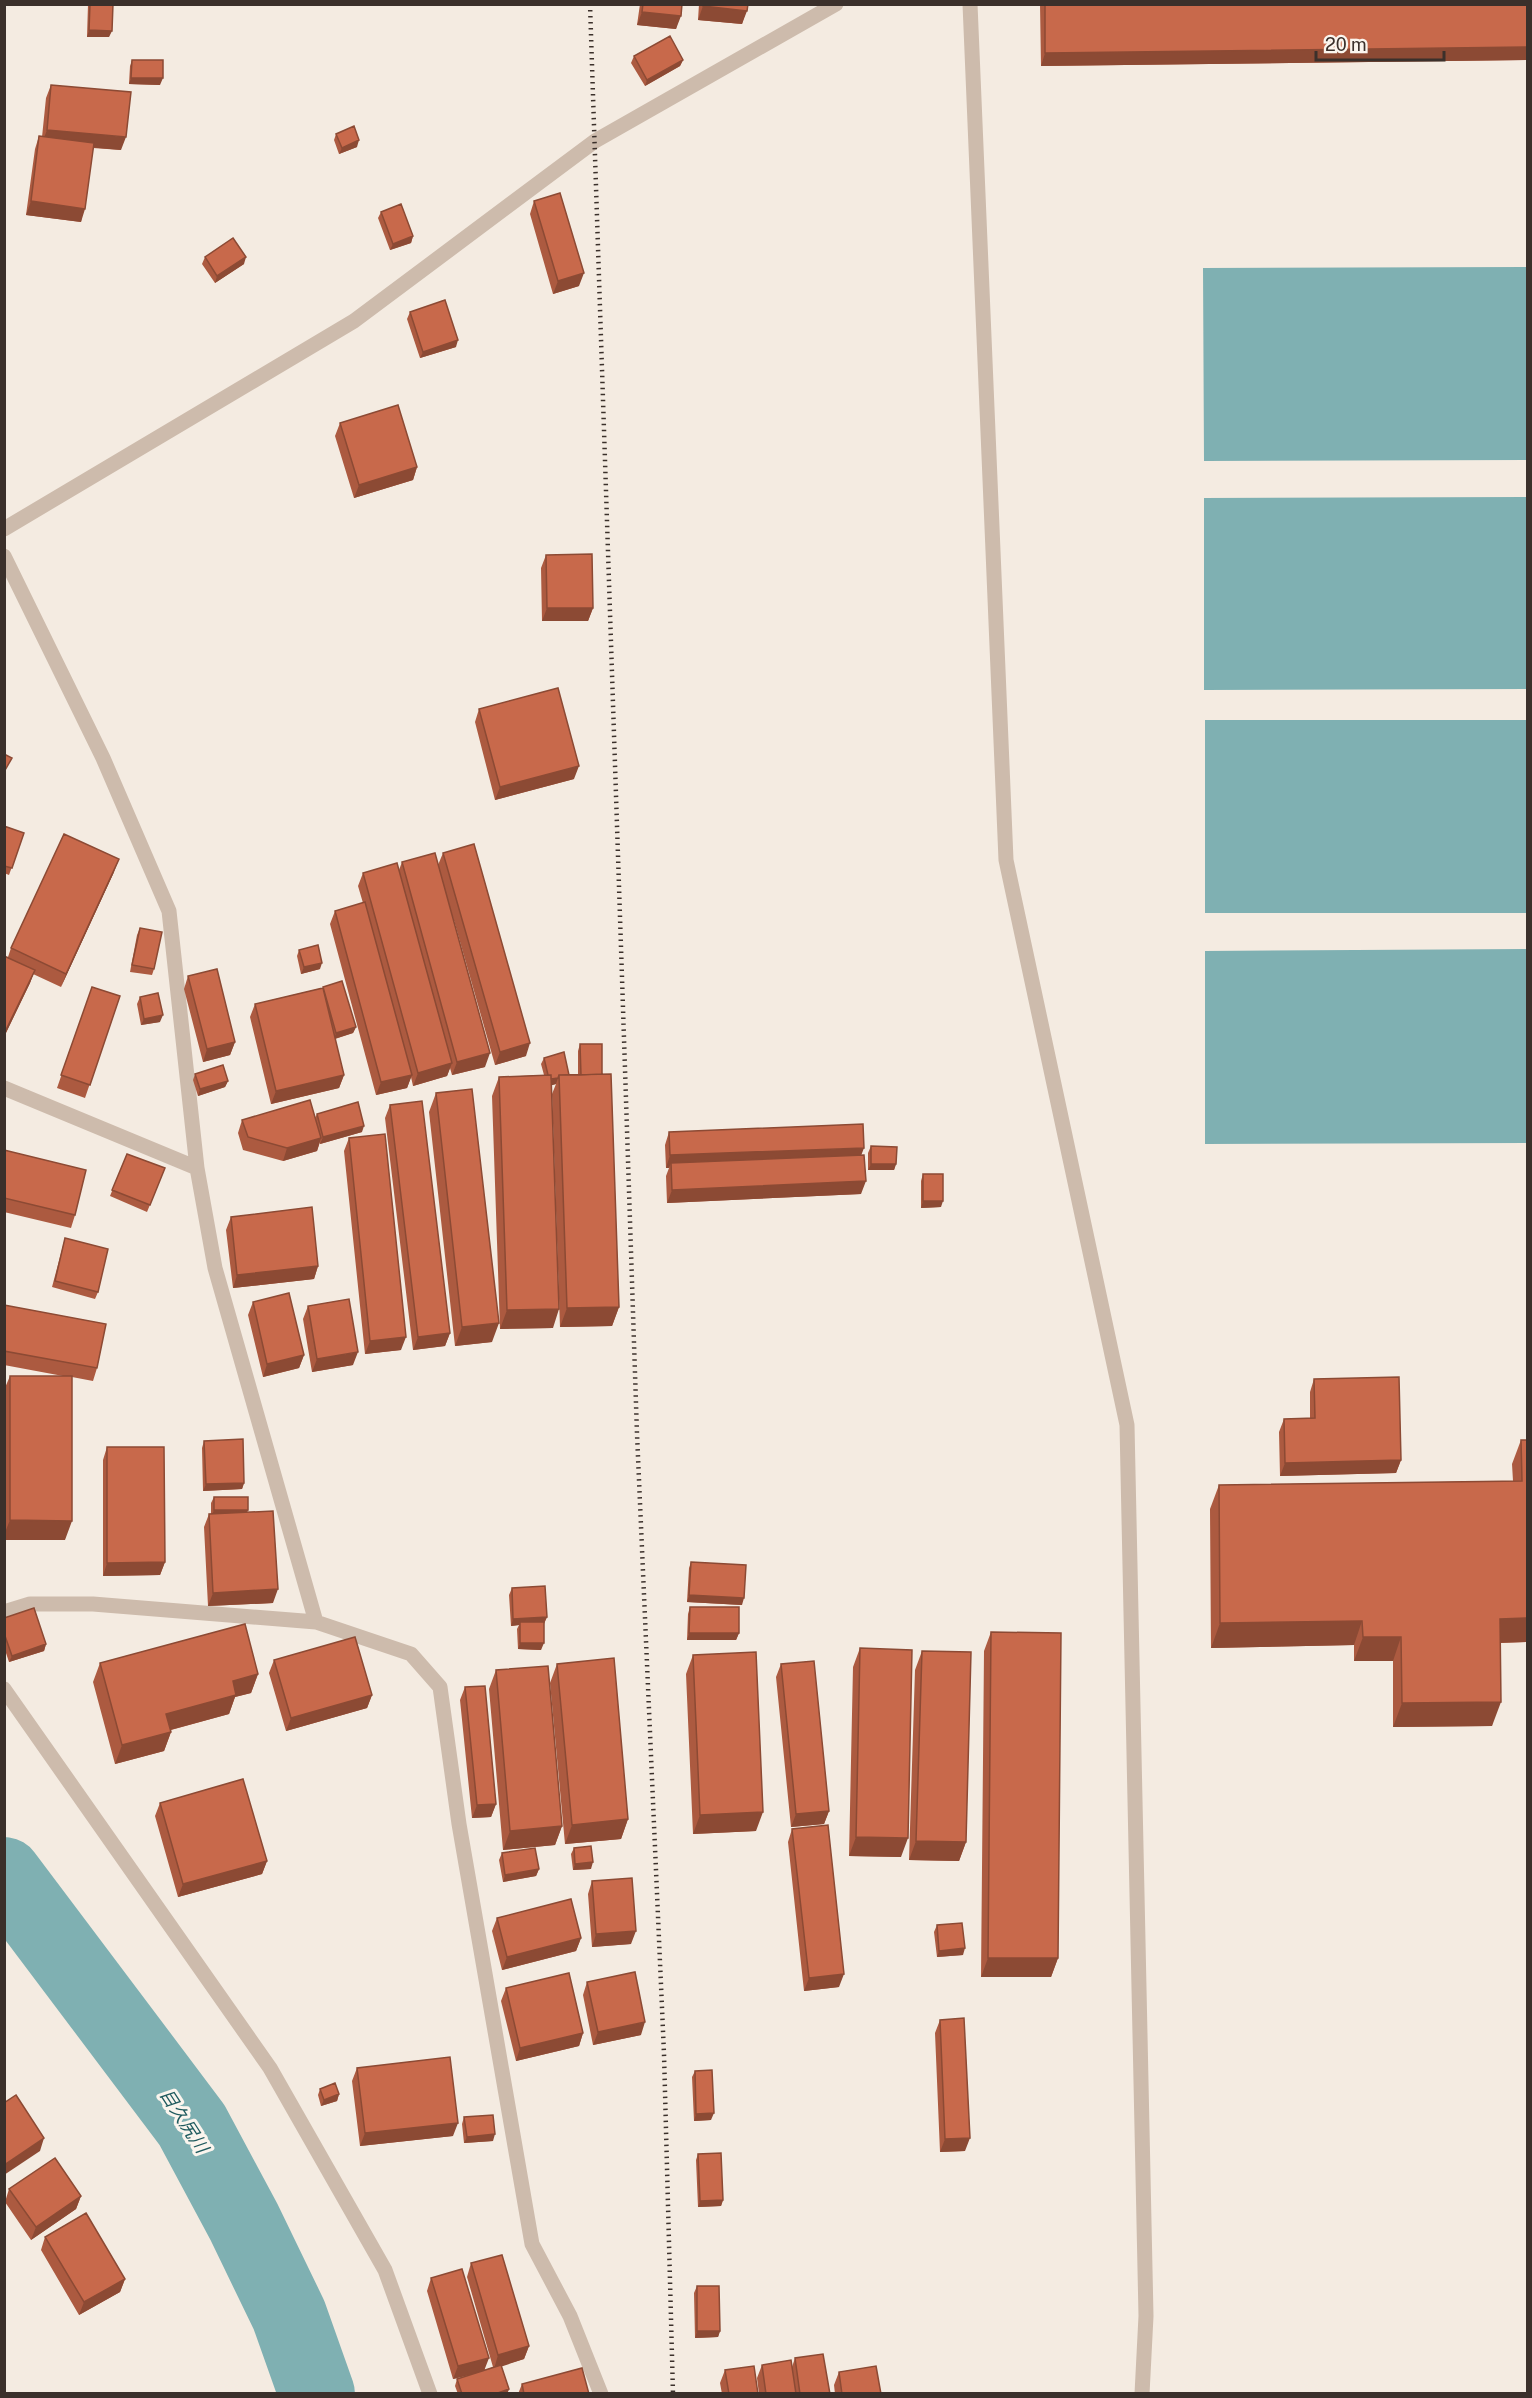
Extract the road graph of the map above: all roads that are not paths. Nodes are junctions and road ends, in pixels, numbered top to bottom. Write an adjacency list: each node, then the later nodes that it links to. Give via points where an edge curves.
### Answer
1 (836, 4): 3 (street, via 595,141 354,321)
2 (970, 4): 12 (street, via 1006,860 1127,1425 1145,2304)
3 (4, 530)
4 (4, 556): 6 (street, via 103,758 169,911)
5 (4, 1088): 6 (street)
6 (196, 1168): 8 (street, via 215,1268)
7 (4, 1612): 8 (street, via 30,1604 93,1604)
8 (316, 1622): 11 (street, via 411,1654 440,1687 459,1824 532,2244 570,2316)
9 (4, 1689): 10 (street, via 270,2068 385,2270)
10 (430, 2394)
11 (601, 2394)
12 (1142, 2394)

